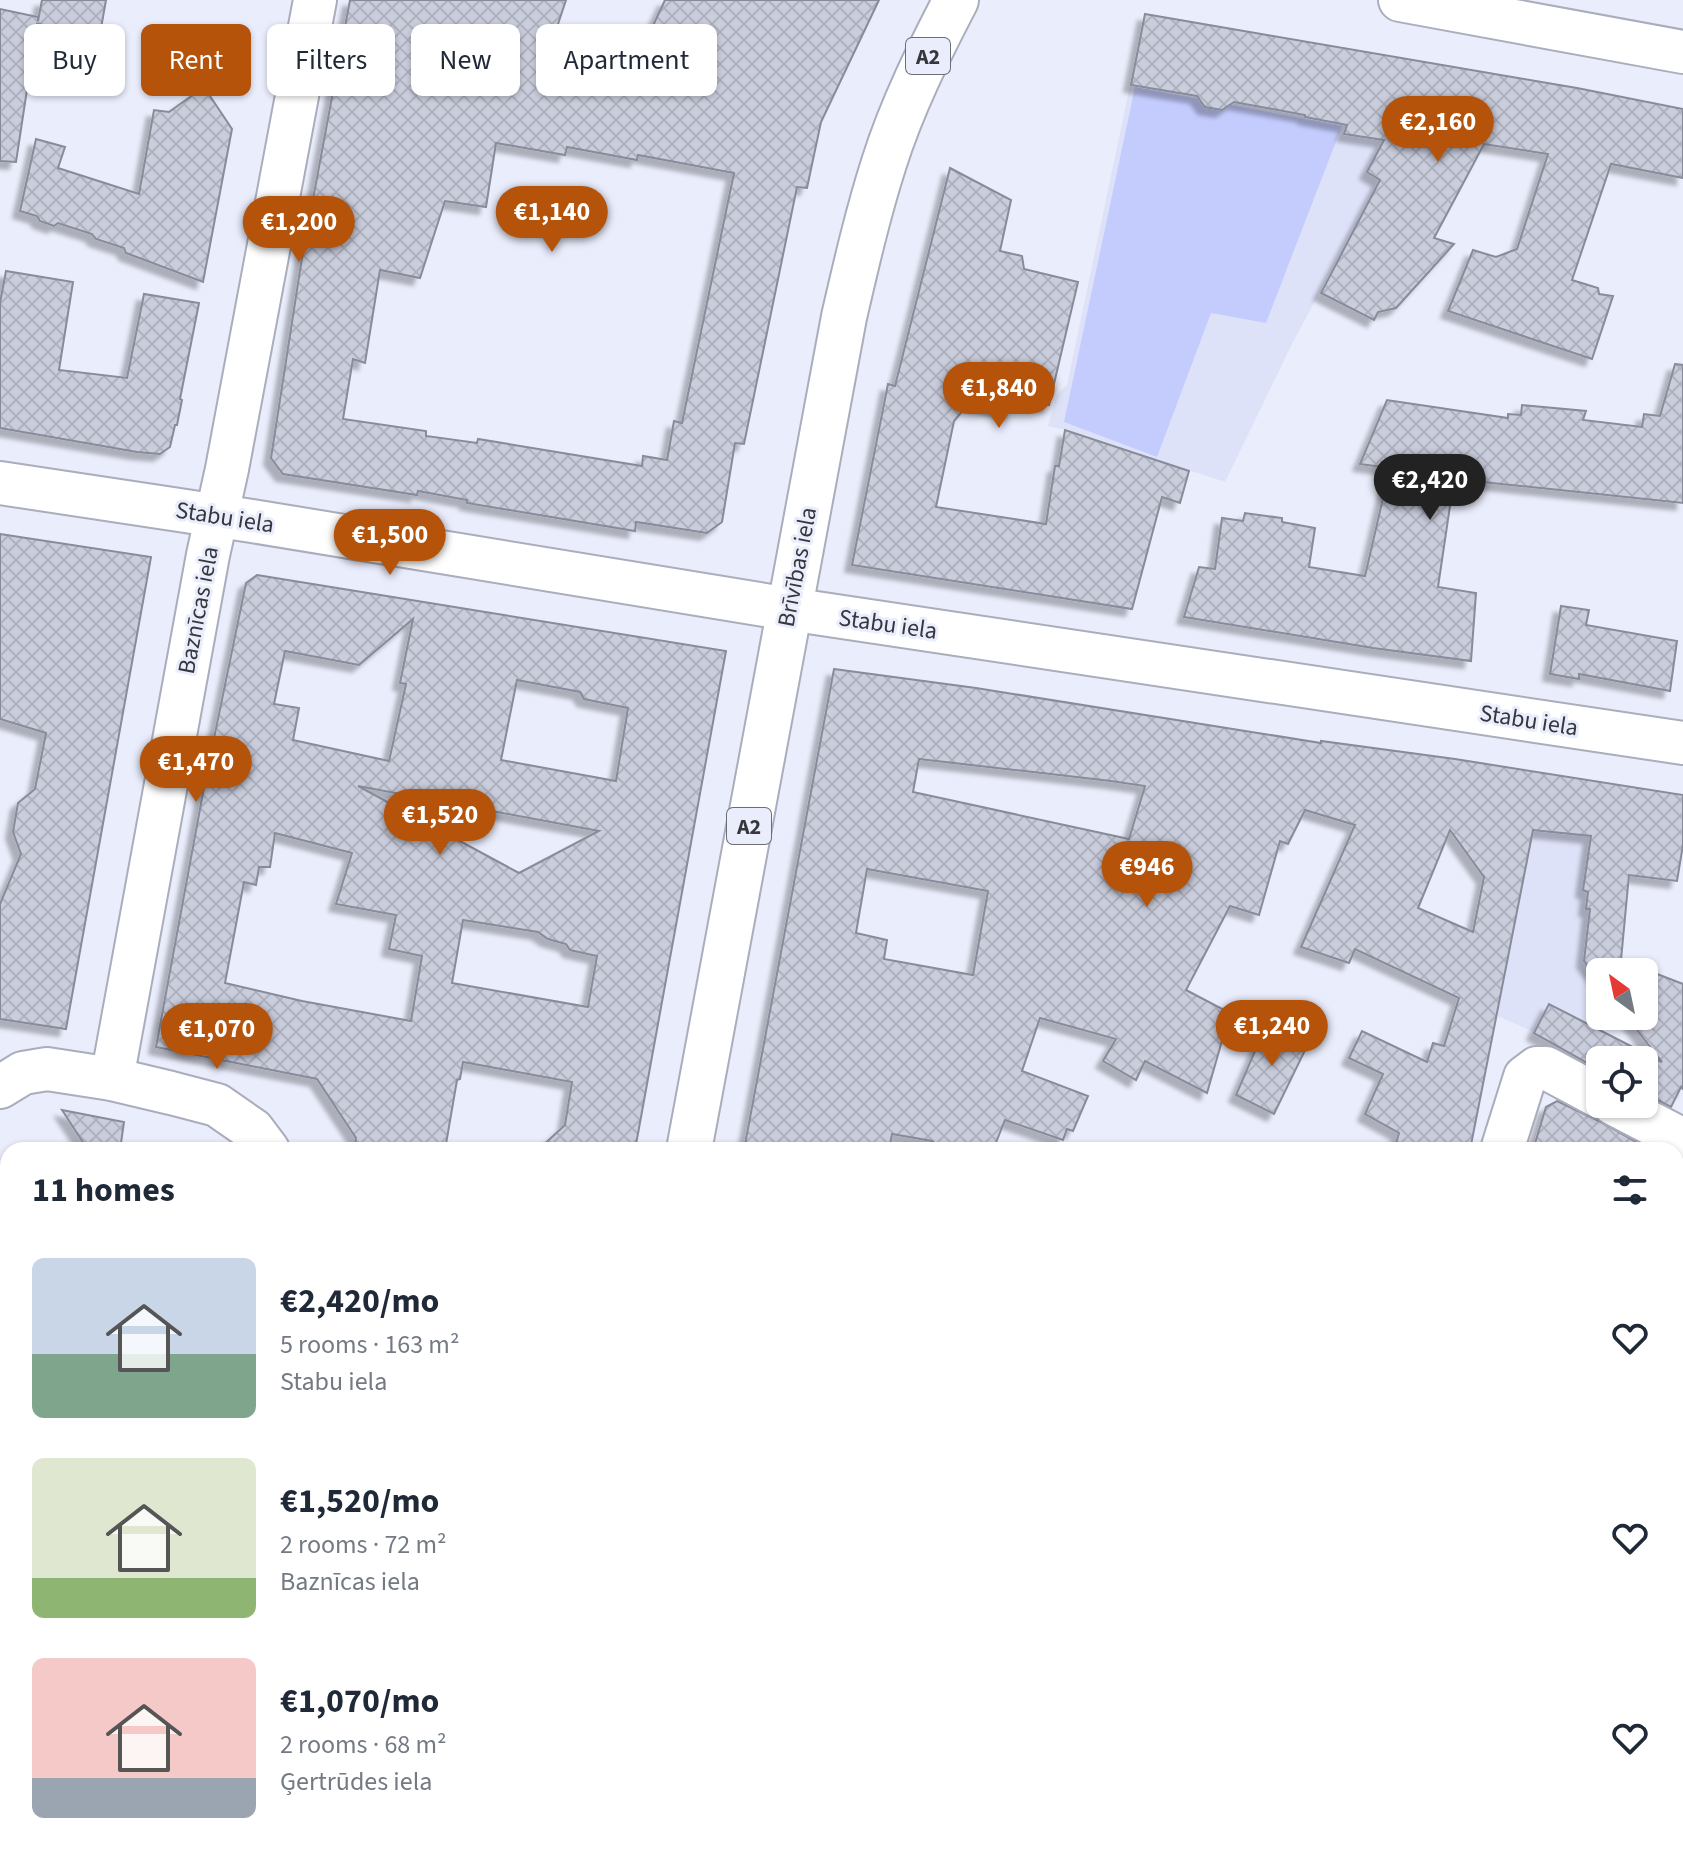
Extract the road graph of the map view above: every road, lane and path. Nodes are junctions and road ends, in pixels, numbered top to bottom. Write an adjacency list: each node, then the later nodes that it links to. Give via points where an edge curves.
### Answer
1 (315, 0): 6 (street, Baznīcas iela)
2 (956, 0): 7 (highway, Brīvības iela / A2, via 903,114 867,218)
3 (1400, 0): 4 (street)
4 (1683, 52)
5 (0, 483): 6 (street, Stabu iela)
6 (217, 516): 7 (street, Stabu iela); 9 (street, Baznīcas iela)
7 (789, 609): 8 (street, Stabu iela); 15 (highway, Brīvības iela / A2)
8 (1683, 743)
9 (112, 1079): 10 (street, via 47,1069 23,1073); 14 (street, via 217,1105)
10 (0, 1087)
11 (1586, 1089): 16 (street, via 1546,1068 1529,1072)
12 (1641, 1118): 13 (street)
13 (1683, 1140)
14 (262, 1142)
15 (690, 1142)
16 (1505, 1142)

